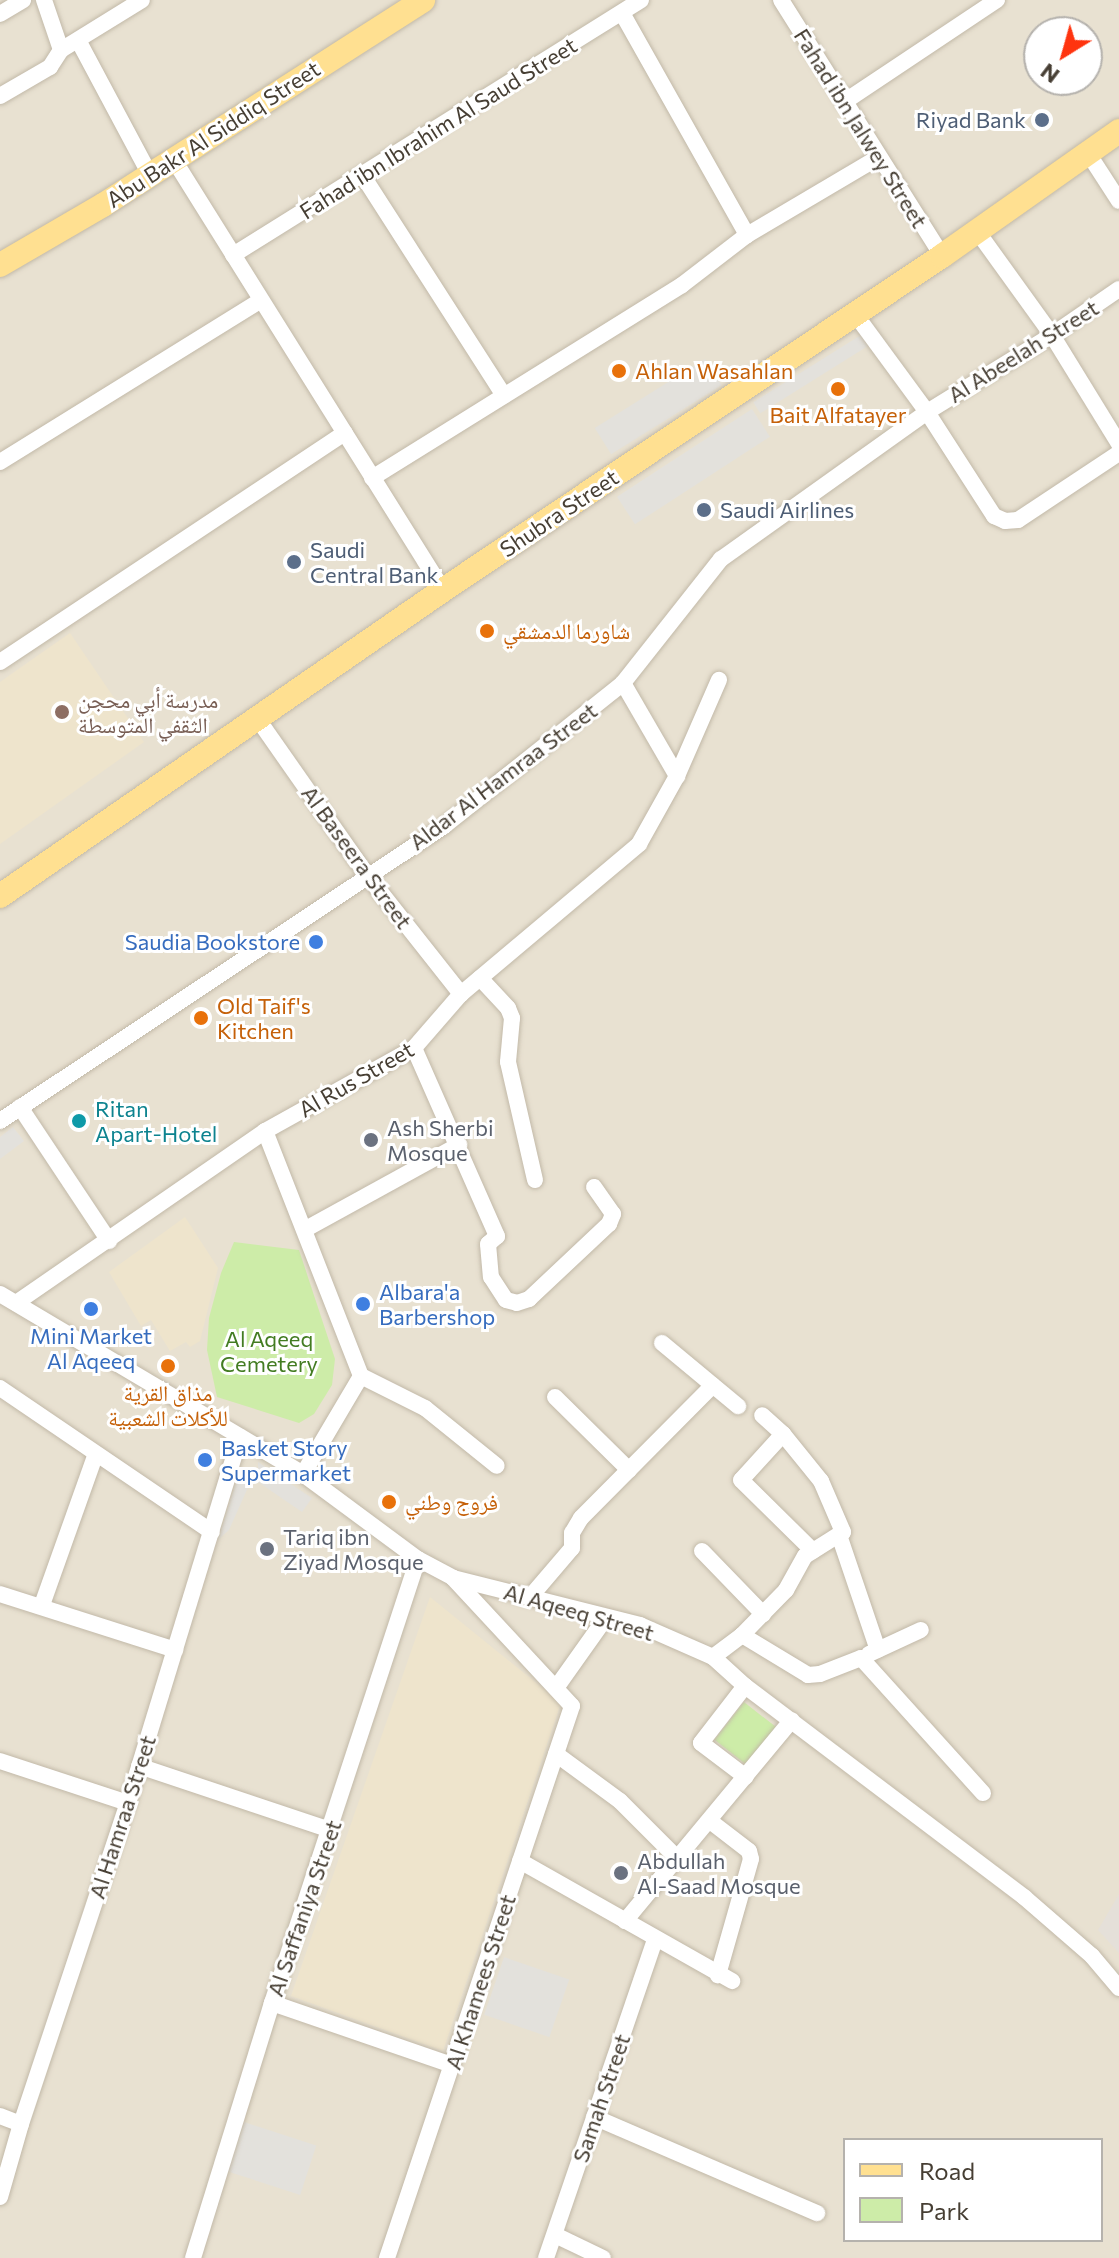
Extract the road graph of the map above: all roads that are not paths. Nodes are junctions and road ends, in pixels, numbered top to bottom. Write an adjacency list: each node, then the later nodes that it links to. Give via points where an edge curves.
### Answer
1 (23, 0): 9 (street)
2 (44, 0): 11 (street)
3 (142, 0): 10 (street)
4 (423, 0): 17 (main road, Abu Bakr Al Siddiq Street)
5 (641, 0): 8 (street, Fahad ibn Ibrahim Al Saud Street)
6 (781, 0): 13 (street, Fahad ibn Jalwey Street)
7 (997, 0): 13 (street)
8 (622, 13): 19 (street, Fahad ibn Ibrahim Al Saud Street); 22 (street)
9 (0, 14)
10 (78, 40): 11 (street); 18 (street)
11 (61, 50): 12 (street, via 50,67)
12 (0, 96)
13 (844, 102): 16 (street, Fahad ibn Jalwey Street)
14 (1119, 131): 15 (main road, Shubra Street)
15 (1088, 153): 20 (street); 21 (main road, Shubra Street)
16 (879, 157): 22 (street); 24 (street, Fahad ibn Jalwey Street)
17 (174, 160): 18 (main road, Abu Bakr Al Siddiq Street); 23 (street)
18 (150, 175): 25 (main road, Abu Bakr Al Siddiq Street)
19 (363, 176): 23 (street, Fahad ibn Ibrahim Al Saud Street); 30 (street)
20 (1119, 201)
21 (977, 231): 24 (main road, Shubra Street); 29 (street)
22 (747, 235): 30 (street, via 682,285)
23 (233, 255): 27 (street)
24 (942, 256): 28 (main road, Shubra Street)
25 (0, 265)
26 (1119, 289): 29 (street, Al Abeelah Street)
27 (261, 300): 32 (street); 35 (street)
28 (855, 314): 31 (street); 37 (main road, Shubra Street)
29 (1052, 335): 31 (street, Al Abeelah Street); 33 (street)
30 (504, 396): 36 (street)
31 (927, 412): 34 (street, via 986,507 1005,521 1018,520); 40 (street, Aldar Al Hamraa Street, via 721,559)
32 (345, 433): 36 (street); 38 (street)
33 (1119, 444)
34 (1119, 453)
35 (0, 462)
36 (372, 478): 37 (street)
37 (443, 590): 41 (main road, Shubra Street)
38 (0, 662)
39 (719, 680): 42 (street, Al Rus Street)
40 (623, 683): 42 (street); 43 (street, Aldar Al Hamraa Street, via 444,826)
41 (257, 718): 43 (street, Al Baseera Street); 44 (main road, Shubra Street)
42 (677, 776): 45 (street, Al Rus Street, via 639,844)
43 (367, 875): 46 (street, Al Baseera Street); 48 (street, Aldar Al Hamraa Street)
44 (0, 894)
45 (480, 978): 46 (street, Al Rus Street); 52 (street, via 512,1018 508,1062)
46 (461, 994): 47 (street, Al Rus Street)
47 (414, 1048): 50 (street, Al Rus Street); 51 (street)
48 (20, 1107): 49 (street, Aldar Al Hamraa Street); 55 (street)
49 (0, 1121)
50 (265, 1131): 54 (street); 55 (street, Al Rus Street)
51 (459, 1145): 53 (street, via 497,1236 488,1244 491,1277 506,1300 529,1299 609,1224 613,1214); 54 (street)
52 (535, 1180)
53 (594, 1187)
54 (306, 1229): 59 (street)
55 (109, 1241): 57 (street, Al Rus Street)
56 (0, 1294): 57 (street, Al Aqeeq Street)
57 (16, 1303): 66 (street, Al Aqeeq Street)
58 (662, 1343): 60 (street)
59 (361, 1376): 68 (street, via 425,1408); 70 (street)
60 (713, 1385): 63 (street); 69 (street)
61 (0, 1388): 67 (street)
62 (555, 1397): 69 (street)
63 (738, 1406)
64 (762, 1415): 65 (street)
65 (783, 1434): 72 (street, via 821,1481 843,1527); 74 (street, via 741,1480)
66 (240, 1437): 70 (street, Al Aqeeq Street); 71 (street, Al Hamraa Street)
67 (95, 1456): 71 (street); 79 (street)
68 (497, 1466)
69 (629, 1470): 78 (street, via 581,1518 572,1533 572,1548)
70 (303, 1474): 75 (street, Al Aqeeq Street)
71 (212, 1532): 84 (street, Al Hamraa Street)
72 (839, 1535): 74 (street); 85 (street)
73 (702, 1551): 80 (street)
74 (813, 1551): 80 (street)
75 (418, 1559): 76 (street, Al Aqeeq Street); 98 (street, Al Saffaniya Street)
76 (453, 1578): 78 (street, Al Aqeeq Street); 89 (street)
77 (0, 1594): 79 (street)
78 (531, 1596): 81 (street, Al Aqeeq Street)
79 (42, 1605): 84 (street)
80 (763, 1614): 83 (street)
81 (605, 1619): 86 (street, Al Aqeeq Street, via 640,1625); 89 (street)
82 (921, 1630): 85 (street)
83 (742, 1635): 86 (street); 87 (street, via 808,1675)
84 (175, 1650): 93 (street, Al Hamraa Street)
85 (878, 1650): 87 (street)
86 (713, 1657): 88 (street, Al Aqeeq Street)
87 (861, 1658): 95 (street)
88 (745, 1686): 90 (street, Al Aqeeq Street); 94 (street, via 701,1743)
89 (556, 1688): 91 (street, Al Khamees Street, via 572,1706)
90 (792, 1720): 94 (street); 103 (street, Al Aqeeq Street, via 1024,1897 1092,1956)
91 (556, 1754): 99 (street, via 620,1801); 100 (street, Al Khamees Street)
92 (0, 1761): 96 (street)
93 (139, 1766): 96 (street, Al Hamraa Street); 98 (street)
94 (746, 1777): 97 (street)
95 (983, 1793)
96 (128, 1803): 108 (street, Al Hamraa Street)
97 (710, 1821): 99 (street); 102 (street, via 749,1851 751,1859 725,1978)
98 (330, 1830): 104 (street, Al Saffaniya Street)
99 (678, 1859): 101 (street)
100 (520, 1861): 101 (street); 105 (street, Al Khamees Street)
101 (625, 1921): 102 (street)
102 (655, 1939): 107 (street, Samah Street)
103 (1119, 1988)
104 (272, 2003): 105 (street); 112 (street, Al Saffaniya Street)
105 (452, 2065): 113 (street, Al Khamees Street)
106 (0, 2116): 108 (street)
107 (594, 2117): 110 (street); 111 (street, Samah Street)
108 (21, 2124): 109 (street, Al Hamraa Street)
109 (0, 2197)
110 (817, 2213)
111 (555, 2235): 114 (street, Samah Street); 115 (street)
112 (193, 2258)
113 (387, 2258)
114 (546, 2258)
115 (603, 2258)

